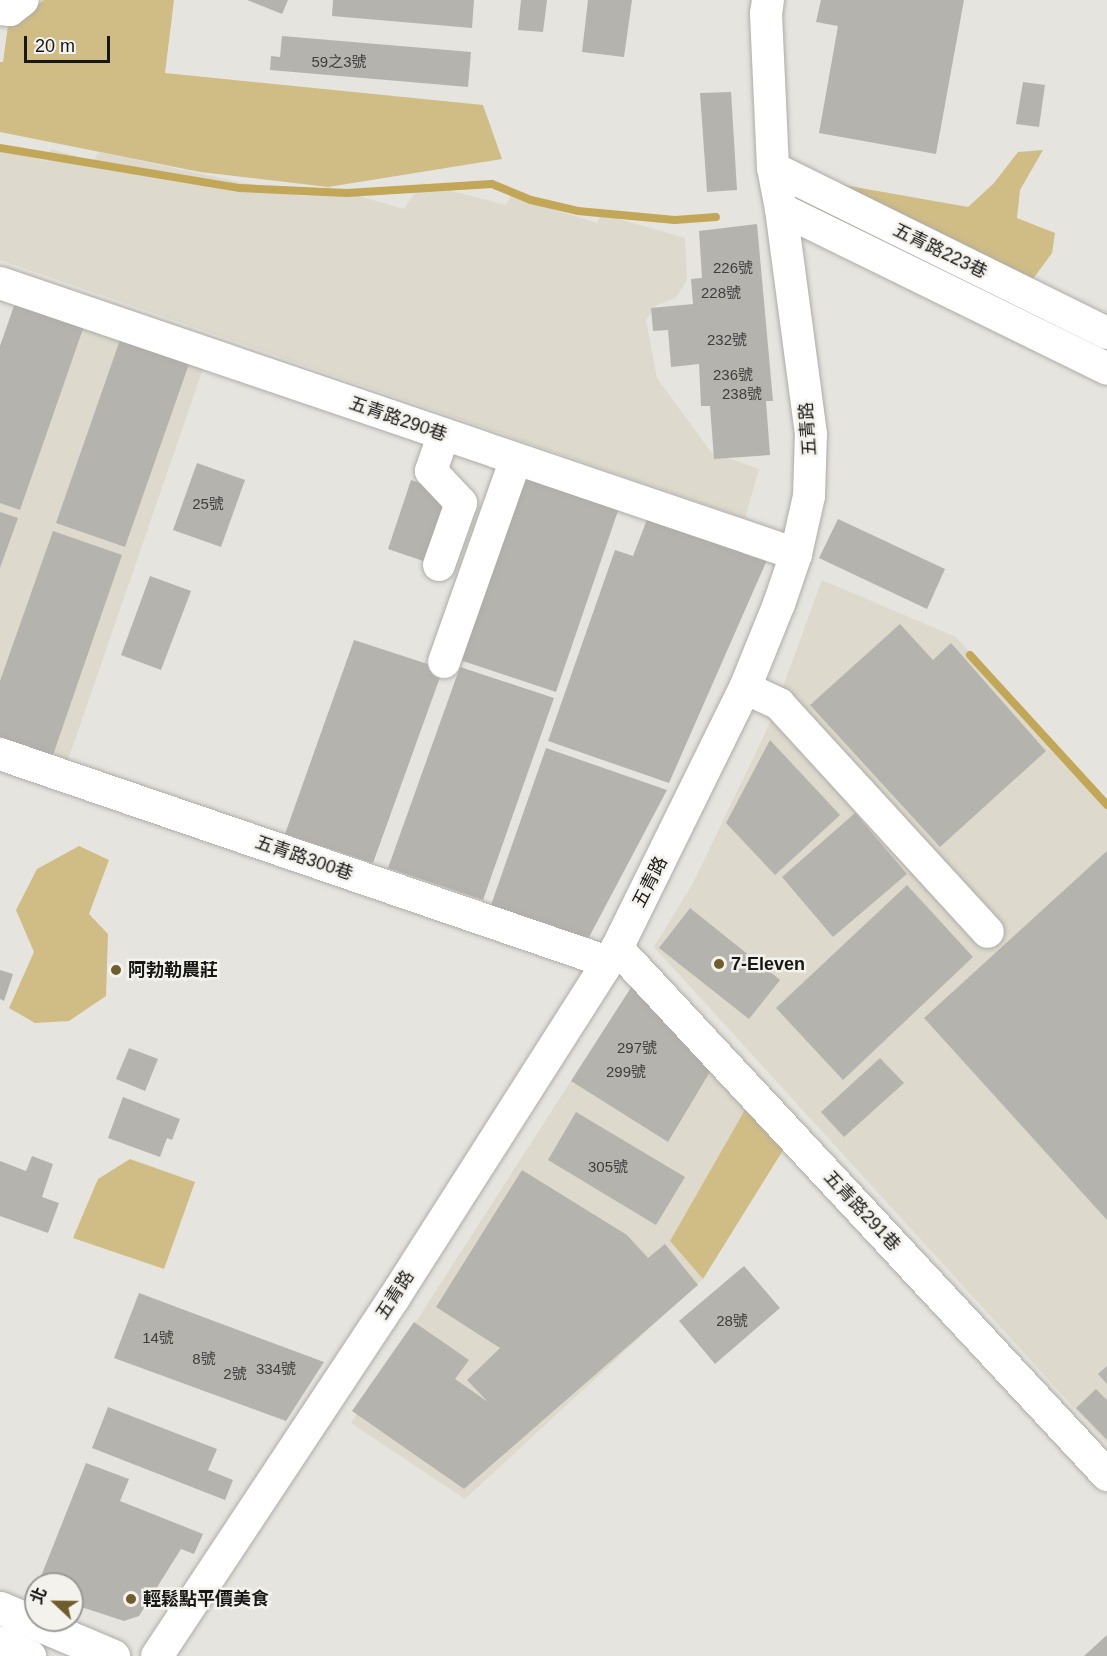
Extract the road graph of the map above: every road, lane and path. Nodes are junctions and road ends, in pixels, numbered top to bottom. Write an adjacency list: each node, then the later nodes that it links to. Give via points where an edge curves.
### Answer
1 (24, 0): 3 (street, via 10,10)
2 (768, 0): 4 (street, 五青路)
3 (0, 9)
4 (773, 168): 5 (street, 五青路); 7 (street, 五青路223巷)
5 (781, 209): 8 (street, 五青路223巷); 11 (street, 五青路, via 811,434 809,496)
6 (0, 283): 9 (street, 五青路290巷)
7 (1107, 333)
8 (1107, 369)
9 (444, 434): 10 (street, 五青路290巷); 12 (street, via 431,471 461,503)
10 (516, 459): 11 (street, 五青路290巷); 13 (street)
11 (796, 554): 14 (street, 五青路)
12 (439, 565)
13 (444, 662)
14 (744, 688): 16 (street, via 779,704); 17 (street, 五青路)
15 (0, 754): 17 (street, 五青路300巷)
16 (988, 932)
17 (612, 955): 18 (street, 五青路291巷); 23 (street, 五青路, via 394,1298)
18 (1107, 1475)
19 (0, 1608): 22 (main road)
20 (0, 1643): 21 (main road)
21 (29, 1656)
22 (113, 1656)
23 (157, 1656)

